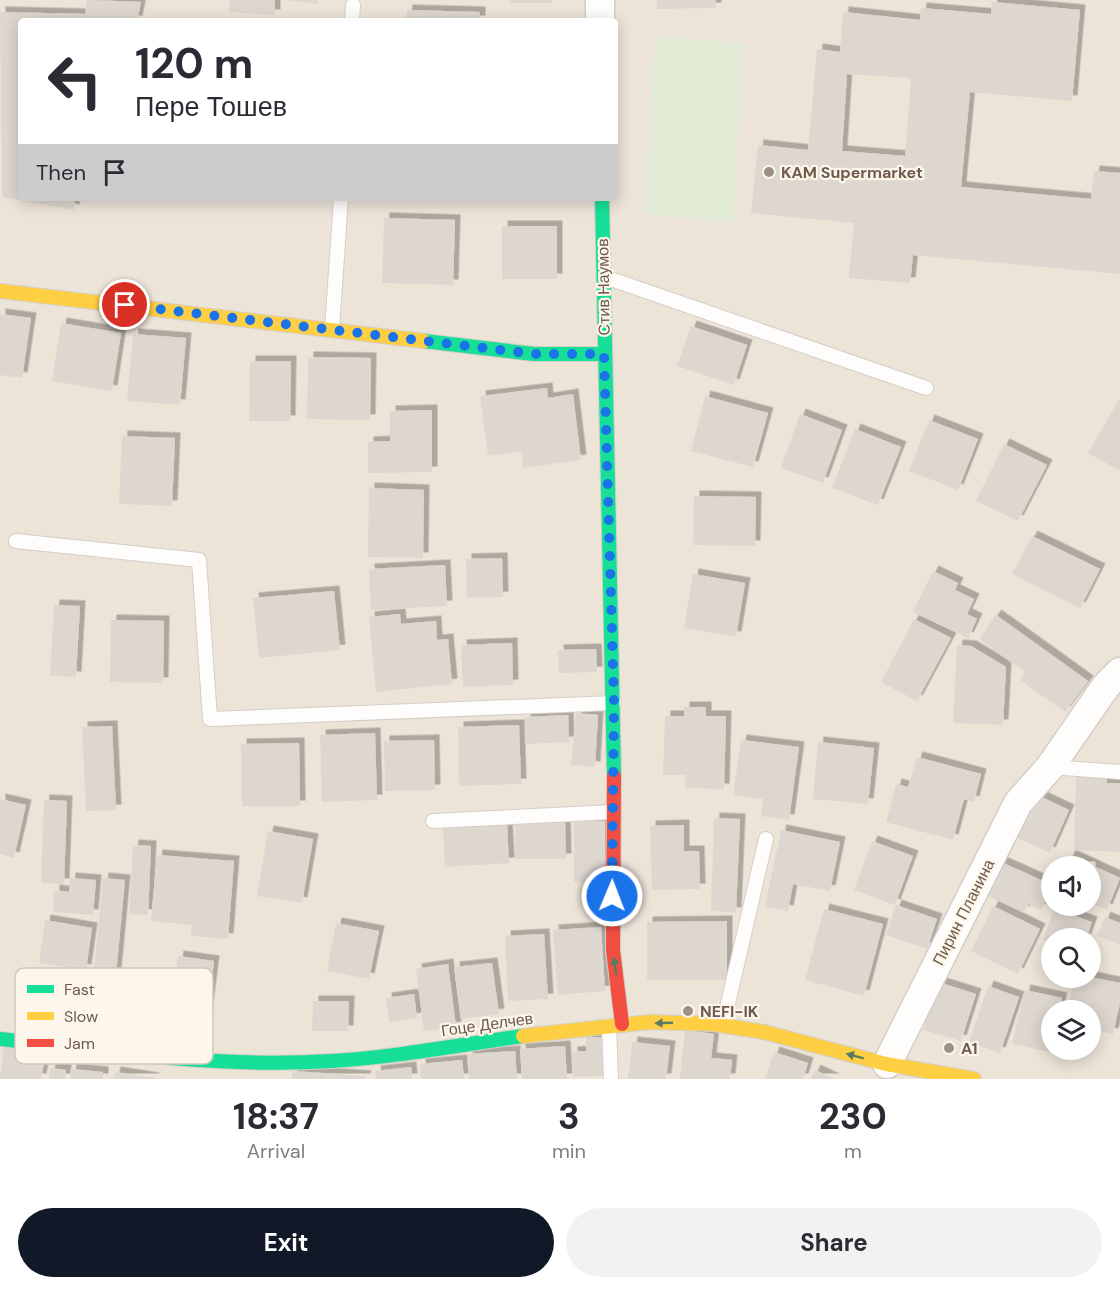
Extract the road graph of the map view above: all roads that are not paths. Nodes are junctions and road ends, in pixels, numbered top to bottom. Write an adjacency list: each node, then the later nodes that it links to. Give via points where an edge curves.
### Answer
1 (600, 0): 4 (street)
2 (353, 5): 3 (lane)
3 (352, 18)
4 (600, 18)
5 (341, 201): 9 (lane)
6 (602, 201): 7 (street, Стив Наумов)
7 (603, 277): 10 (street, Стив Наумов); 11 (lane)
8 (0, 291): 9 (street)
9 (332, 329): 10 (street, via 534,354)
10 (604, 354): 14 (street, Стив Наумов)
11 (926, 388)
12 (16, 541): 14 (lane, via 199,560 210,719)
13 (1120, 672): 15 (street, Пирин Планина)
14 (614, 703): 17 (street, Стив Наумов)
15 (1050, 767): 16 (lane); 25 (street, Пирин Планина, via 1018,803)
16 (1120, 772)
17 (613, 812): 18 (lane); 20 (street, Стив Наумов, one-way to 17)
18 (433, 821)
19 (766, 839): 21 (lane)
20 (616, 1025): 21 (street, Гоце Делчев, one-way to 20); 24 (street, Гоце Делчев, via 379,1057 296,1062); 26 (lane)
21 (723, 1025): 25 (street, Гоце Делчев, one-way to 21, via 744,1027)
22 (0, 1039): 23 (street, Гоце Делчев)
23 (15, 1041)
24 (213, 1060)
25 (896, 1070): 27 (street, Гоце Делчев)
26 (611, 1079)
27 (974, 1079)

